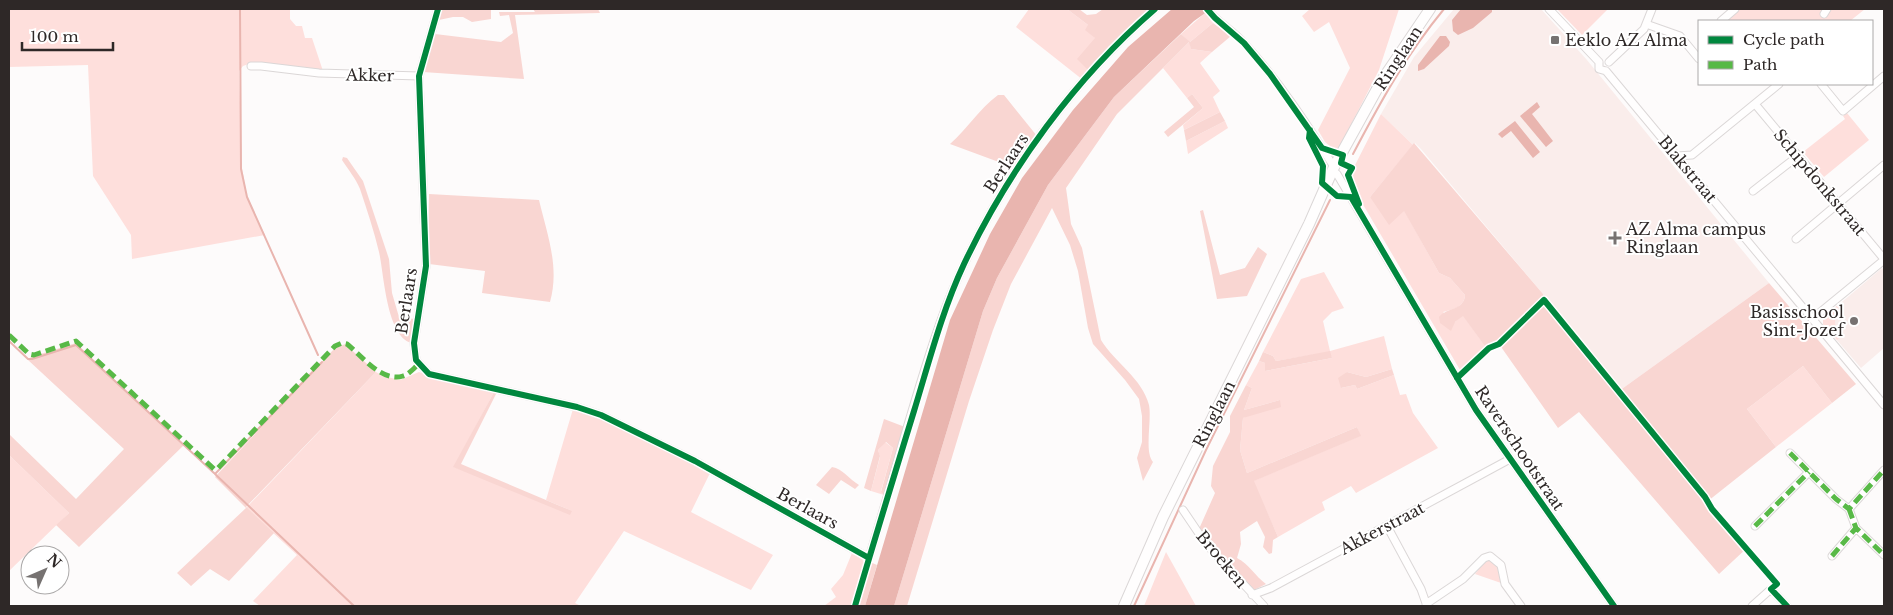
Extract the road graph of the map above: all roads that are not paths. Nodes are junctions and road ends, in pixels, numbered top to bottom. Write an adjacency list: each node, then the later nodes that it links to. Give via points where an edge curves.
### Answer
1 (438, 9): 15 (street)
2 (1155, 9): 15 (street, Berlaars, via 1108,55 1030,149 964,265 940,323 869,558 695,462 601,415 436,376 418,365 414,343 426,266 427,236)
3 (1549, 9): 11 (street)
4 (1652, 9): 9 (street)
5 (1735, 9): 8 (street)
6 (1431, 10): 24 (main road, Ringlaan, via 1397,56 1361,114)
7 (1209, 12): 24 (street, Raverschootstraat, via 1244,43 1270,74)
8 (1722, 20)
9 (1646, 24): 10 (street, via 1680,36); 12 (street, via 1637,38)
10 (1698, 58)
11 (1599, 62): 12 (street, via 1604,59); 14 (street, via 1599,69)
12 (1608, 62): 14 (street)
13 (251, 66): 15 (street, Akker, via 318,73)
14 (1606, 70): 21 (street, Blakstraat)
15 (419, 76)
16 (1884, 76): 18 (street, via 1843,111)
17 (1778, 85): 19 (street)
18 (1821, 85)
19 (1755, 104): 20 (street); 22 (street, Schipdonkstraat)
20 (1692, 155): 21 (street); 25 (street)
21 (1677, 156): 25 (street, Blakstraat)
22 (1798, 156): 26 (street); 27 (street, Schipdonkstraat)
23 (1884, 165): 27 (street)
24 (1338, 168): 28 (main road, Ringlaan); 28 (main road, Ringlaan, via 1329,191); 34 (street, Raverschootstraat, via 1469,398)
25 (1688, 169): 31 (street, Blakstraat)
26 (1754, 191)
27 (1838, 203): 29 (street); 30 (street, Schipdonkstraat)
28 (1309, 224): 46 (main road, Ringlaan, via 1163,517)
29 (1796, 238)
30 (1884, 260): 31 (street)
31 (1812, 319): 32 (street, Blakstraat)
32 (1884, 405)
33 (1790, 453): 36 (street)
34 (1510, 459): 39 (street, Akkerstraat); 49 (street, Raverschootstraat)
35 (1884, 470): 37 (street)
36 (1809, 472): 37 (street); 40 (street)
37 (1849, 509): 41 (street)
38 (1184, 510): 44 (street, Broeken, via 1206,544)
39 (1387, 526): 44 (street, Akkerstraat); 45 (street, via 1417,581)
40 (1755, 526)
41 (1856, 528): 42 (street); 43 (street)
42 (1884, 555)
43 (1832, 556)
44 (1252, 595): 47 (street, Broeken)
45 (1426, 605): 48 (street, via 1490,556 1501,565 1505,584)
46 (1124, 606)
47 (1264, 606)
48 (1521, 606)
49 (1614, 606)
50 (1752, 606): 51 (street, via 1771,589)
51 (1787, 606)

